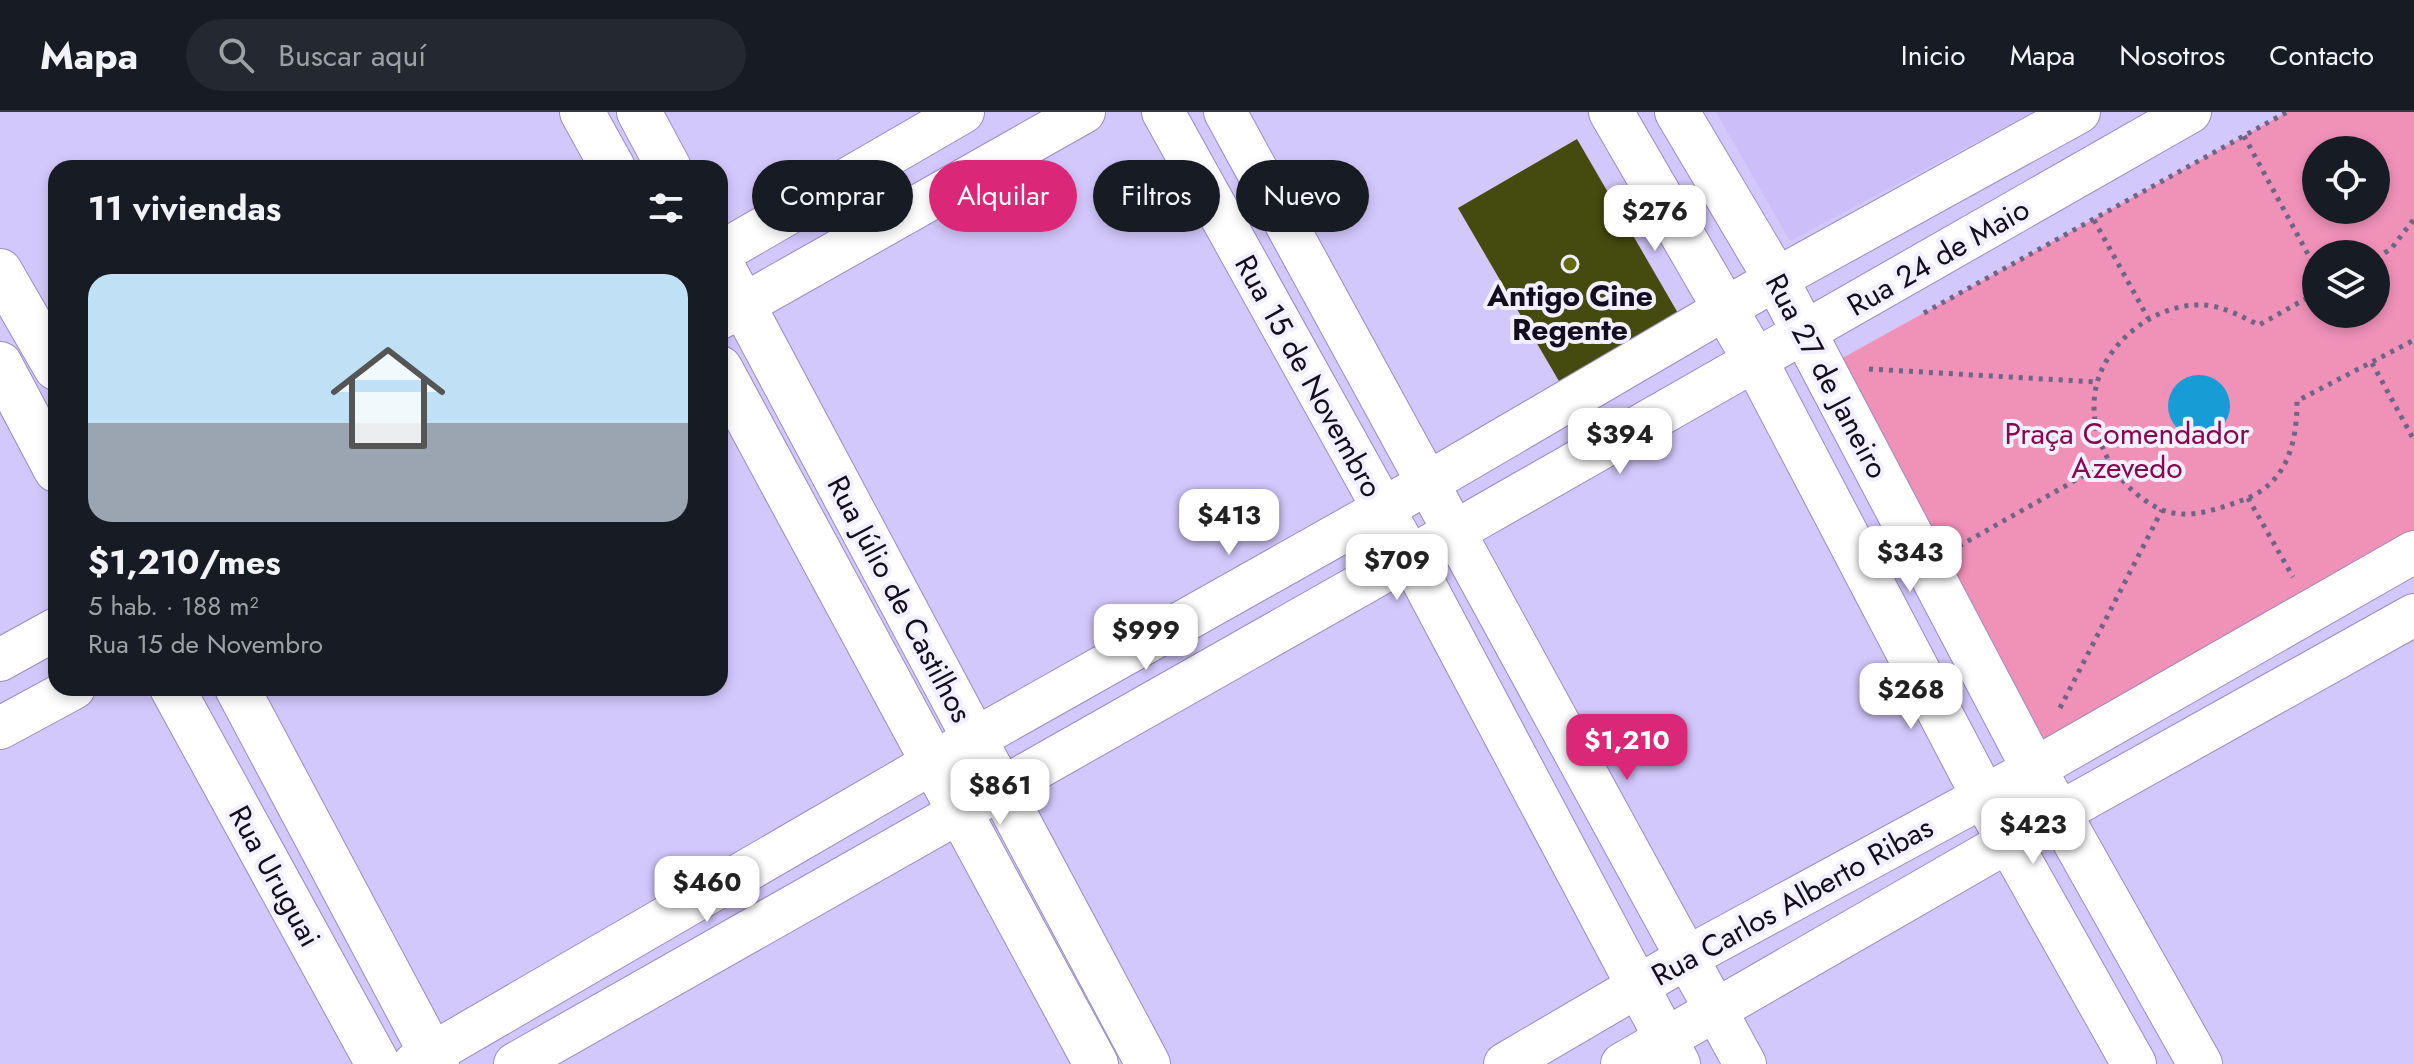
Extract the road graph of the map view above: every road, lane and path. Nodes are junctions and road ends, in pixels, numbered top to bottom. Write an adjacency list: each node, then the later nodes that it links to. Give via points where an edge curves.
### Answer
1 (639, 112): 14 (main road)
2 (963, 112): 18 (street)
3 (1084, 112): 24 (street)
4 (1163, 112): 30 (street, Rua 15 de Novembro)
5 (1225, 112): 27 (street, Rua 15 de Novembro)
6 (1611, 112): 23 (main road, Rua 27 de Janeiro)
7 (1677, 112): 21 (main road, Rua 27 de Janeiro)
8 (2079, 112): 21 (street, Rua 24 de Maio)
9 (2190, 112): 28 (street, Rua 24 de Maio)
10 (2287, 112): 12 (path)
11 (588, 114): 13 (main road)
12 (2244, 136): 16 (path); 17 (path)
13 (609, 160)
14 (665, 160)
15 (2414, 219): 19 (path)
16 (2094, 220): 25 (path); 26 (path)
17 (2302, 243)
18 (728, 248)
19 (2390, 250)
20 (0, 271): 31 (main road)
21 (1776, 279): 23 (street, Rua 24 de Maio); 28 (main road, Rua 27 de Janeiro)
22 (2302, 301): 25 (path, via 2259,325 2202,304)
23 (1727, 310): 32 (main road, Rua 27 de Janeiro); 38 (street, Rua 24 de Maio)
24 (732, 311): 63 (main road, Rua Júlio de Castilhos)
25 (2148, 318): 36 (path, via 2116,347)
26 (1912, 320)
27 (1343, 328): 30 (street); 43 (street, Rua 15 de Novembro)
28 (1806, 333): 32 (street, Rua 24 de Maio); 48 (main road, Rua 27 de Janeiro)
29 (2414, 340): 33 (path)
30 (1295, 350): 45 (street, Rua 15 de Novembro)
31 (48, 354)
32 (1756, 362): 40 (street, Rua 24 de Maio); 51 (main road, Rua 27 de Janeiro)
33 (2372, 363): 39 (path); 44 (path, via 2297,401 2291,457 2273,480)
34 (0, 364): 41 (main road)
35 (1860, 368): 36 (path)
36 (2097, 382): 42 (path, via 2094,420)
37 (728, 383): 64 (main road, Rua Júlio de Castilhos)
38 (1578, 397): 40 (street); 43 (street, Rua 24 de Maio)
39 (2414, 440)
40 (1607, 446): 47 (street, Rua 24 de Maio)
41 (48, 455)
42 (2108, 462): 46 (path); 48 (path)
43 (1427, 483): 45 (street, Rua 24 de Maio); 47 (street, Rua 15 de Novembro)
44 (2248, 498): 46 (path, via 2202,514); 52 (path)
45 (1383, 509): 50 (street, Rua 15 de Novembro); 54 (street, Rua 24 de Maio)
46 (2162, 510): 61 (path)
47 (1452, 532): 50 (street, Rua 24 de Maio); 73 (street, Rua 15 de Novembro)
48 (1934, 551): 51 (main road); 65 (main road, Rua 27 de Janeiro)
49 (2414, 552): 65 (street, Rua Carlos Alberto Ribas)
50 (1409, 555): 57 (street, Rua 24 de Maio); 74 (street, Rua 15 de Novembro)
51 (1869, 577): 67 (main road, Rua 27 de Janeiro)
52 (2298, 587)
53 (2414, 615): 69 (street, Rua Carlos Alberto Ribas)
54 (1162, 632): 57 (street); 63 (street, Rua 24 de Maio)
55 (48, 633): 56 (street)
56 (0, 660)
57 (1188, 681): 66 (street, Rua 24 de Maio)
58 (59, 696): 62 (street)
59 (176, 696): 80 (main road, Rua Uruguai)
60 (241, 696): 78 (main road, Rua Uruguai)
61 (2053, 722)
62 (0, 728)
63 (974, 739): 64 (street, Rua 24 de Maio); 66 (main road, Rua Júlio de Castilhos)
64 (932, 763): 68 (main road, Rua Júlio de Castilhos); 71 (street, Rua 24 de Maio)
65 (2034, 769): 67 (street, Rua Carlos Alberto Ribas); 69 (main road, Rua 27 de Janeiro)
66 (1000, 789): 68 (street, Rua 24 de Maio); 83 (main road, Rua Júlio de Castilhos)
67 (1983, 795): 70 (main road, Rua 27 de Janeiro); 73 (street, Rua Carlos Alberto Ribas)
68 (959, 812): 72 (street, Rua 24 de Maio); 82 (main road, Rua Júlio de Castilhos)
69 (2060, 815): 70 (street, Rua Carlos Alberto Ribas); 76 (main road, Rua 27 de Janeiro)
70 (2009, 841): 75 (street, Rua Carlos Alberto Ribas); 79 (main road, Rua 27 de Janeiro)
71 (723, 884): 72 (street); 78 (street, Rua 24 de Maio)
72 (749, 932): 81 (street, Rua 24 de Maio)
73 (1686, 958): 74 (street, Rua Carlos Alberto Ribas); 75 (street, Rua 15 de Novembro)
74 (1639, 986): 77 (street, Rua 15 de Novembro); 84 (street, Rua Carlos Alberto Ribas)
75 (1714, 1009): 77 (street, Rua Carlos Alberto Ribas); 86 (street, Rua 15 de Novembro)
76 (2191, 1048): 79 (main road)
77 (1672, 1052): 85 (street, Rua Carlos Alberto Ribas)
78 (428, 1061)
79 (2133, 1062)
80 (378, 1064)
81 (515, 1064)
82 (1096, 1064)
83 (1148, 1064)
84 (1505, 1064)
85 (1622, 1064)
86 (1745, 1064)

